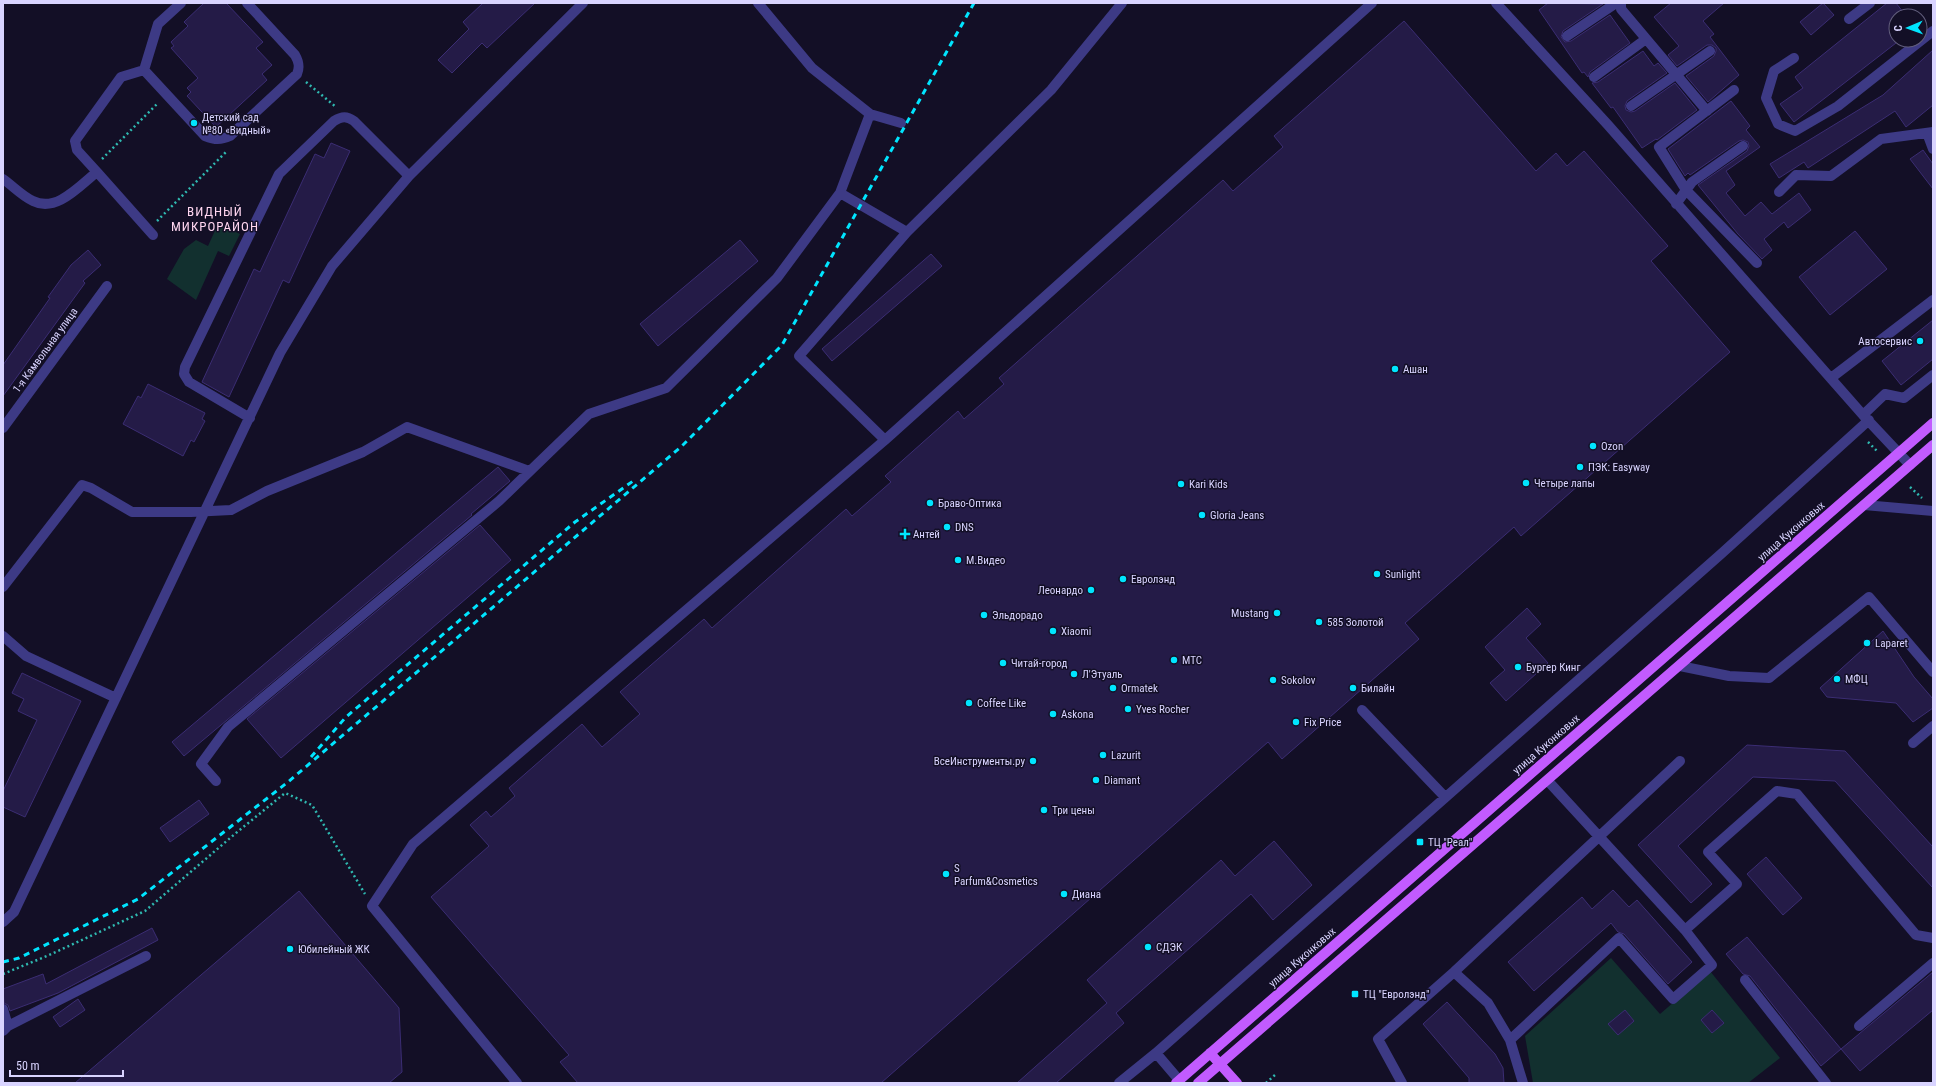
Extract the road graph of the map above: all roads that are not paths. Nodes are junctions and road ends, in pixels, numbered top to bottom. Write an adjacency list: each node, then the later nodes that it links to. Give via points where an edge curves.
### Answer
1 (181, 3): 17 (street, via 158,24)
2 (247, 3): 17 (street, via 295,55 299,69 297,74 230,136 222,140 213,140 206,136)
3 (583, 3): 29 (street)
4 (758, 3): 23 (street, via 812,68)
5 (1122, 3): 36 (street, via 1051,90)
6 (1372, 3): 46 (street)
7 (1496, 3): 34 (street, via 1608,125)
8 (1616, 3): 13 (street)
9 (1621, 3): 14 (street, via 1621,9)
10 (1870, 3): 11 (street)
11 (1849, 19)
12 (1933, 31): 16 (street, via 1838,106 1795,131 1778,124 1766,98 1774,70)
13 (1567, 36)
14 (1646, 39): 18 (street); 19 (street)
15 (1710, 51): 18 (street)
16 (1794, 58)
17 (144, 70): 28 (street, via 121,77 78,136 75,146)
18 (1677, 75): 21 (street); 22 (street)
19 (1594, 77)
20 (1734, 90): 22 (street)
21 (1632, 106)
22 (1707, 111): 31 (street, via 1659,147)
23 (870, 114): 24 (street); 33 (street)
24 (901, 123)
25 (1930, 133): 27 (street); 32 (street, via 1881,139 1831,176 1796,176)
26 (1743, 146): 31 (street, via 1692,182)
27 (1933, 149)
28 (96, 170): 30 (street, via 64,198 44,204 33,201); 35 (street)
29 (409, 176): 42 (street, via 332,266 280,353); 42 (street, via 348,117 334,121 279,174 185,367 184,374 189,382)
30 (3, 179)
31 (1686, 190): 34 (street); 37 (street)
32 (1779, 192)
33 (840, 193): 36 (street); 50 (street, via 777,278 666,388 589,414)
34 (1676, 204): 41 (street)
35 (150, 232)
36 (907, 232): 46 (street, via 799,356)
37 (1757, 263)
38 (107, 286): 45 (street, 1-я Камвольная улица)
39 (1933, 300): 41 (street)
40 (1933, 375): 43 (street, via 1904,398 1885,394)
41 (1830, 378): 43 (street)
42 (250, 418): 53 (street)
43 (1866, 418): 48 (street); 65 (street, via 1721,554)
44 (1933, 423): 48 (main road, улица Куконковых)
45 (3, 428)
46 (885, 440): 82 (street, via 413,844 372,906)
47 (1933, 445): 49 (main road)
48 (1898, 453): 49 (street); 79 (main road, улица Куконковых)
49 (1910, 465): 51 (main road)
50 (529, 471): 53 (street, via 408,427 363,452 267,491 231,510); 63 (street, via 499,501 228,727 201,764)
51 (1864, 504): 52 (street); 56 (main road)
52 (1933, 511)
53 (204, 512): 54 (street, via 132,512 82,485); 58 (street)
54 (3, 587)
55 (3, 636): 58 (street, via 26,656)
56 (1680, 666): 57 (street, via 1729,676 1769,678 1869,597); 64 (main road)
57 (1933, 672)
58 (116, 698): 67 (street, via 14,912)
59 (1362, 710): 65 (street)
60 (1933, 726): 61 (street)
61 (1913, 743)
62 (1680, 761): 66 (street)
63 (216, 781)
64 (1548, 781): 66 (street); 80 (main road)
65 (1445, 797): 78 (street)
66 (1600, 837): 68 (street); 72 (street)
67 (3, 922)
68 (1686, 930): 69 (street, via 1737,884 1708,852 1776,791 1797,794 1916,935); 77 (street, via 1712,965 1674,999 1619,938)
69 (1933, 938)
70 (146, 956): 76 (street)
71 (1933, 963): 75 (street)
72 (1454, 972): 77 (street, via 1487,1001); 86 (street, via 1378,1040)
73 (1744, 980): 88 (street)
74 (3, 1008): 76 (street)
75 (1859, 1026)
76 (5, 1028)
77 (1510, 1040): 87 (street)
78 (1156, 1053): 81 (street); 83 (street)
79 (1210, 1053): 80 (main road); 81 (main road, улица Куконковых)
80 (1220, 1064): 84 (main road); 85 (main road)
81 (1178, 1082)
82 (517, 1083)
83 (1119, 1083)
84 (1198, 1083)
85 (1237, 1083)
86 (1402, 1083)
87 (1523, 1083)
88 (1826, 1083)

